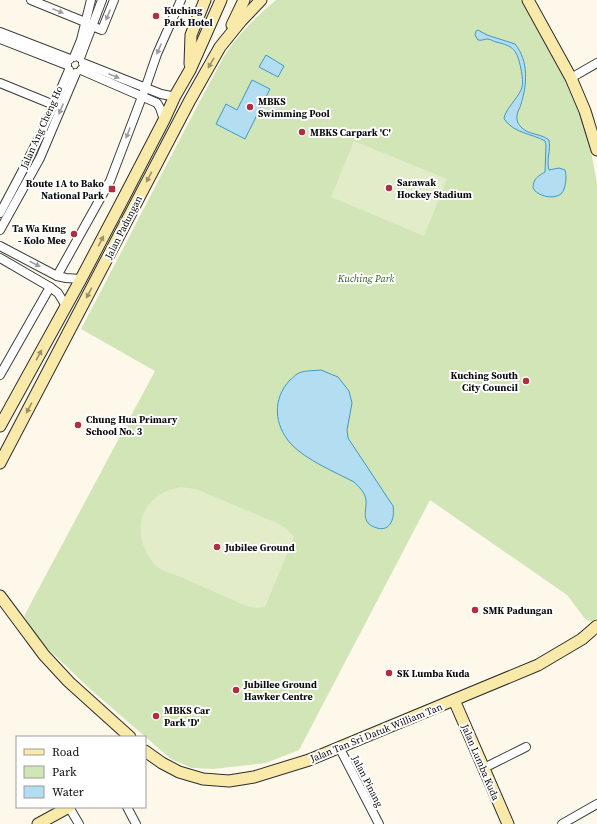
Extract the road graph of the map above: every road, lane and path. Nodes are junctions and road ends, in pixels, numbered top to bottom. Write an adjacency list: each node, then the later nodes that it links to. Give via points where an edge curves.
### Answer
1 (31, 0): 11 (street, one-way to 11)
2 (91, 0): 11 (street, Jalan Ang Cheng Ho)
3 (102, 0): 11 (street, Jalan Ang Cheng Ho)
4 (114, 0): 11 (street, one-way to 11, via 102,30)
5 (181, 0): 20 (street, one-way to 20)
6 (205, 0): 17 (main road, via 191,35)
7 (221, 0): 17 (main road, Jalan Padungan)
8 (244, 0): 14 (main road)
9 (261, 0): 14 (main road, Jalan Padungan, via 240,21)
10 (528, 0): 18 (main road)
11 (89, 24): 16 (street, Jalan Ang Cheng Ho, via 81,40)
12 (0, 32): 16 (street)
13 (0, 39): 16 (street)
14 (220, 47): 36 (main road, Jalan Padungan, one-way to 36, via 148,178)
15 (597, 63): 18 (street)
16 (75, 64): 20 (street, one-way to 20); 22 (street); 23 (street, Jalan Ang Cheng Ho); 27 (street, Jalan Ang Cheng Ho, one-way to 27, via 40,158)
17 (190, 70): 21 (main road, Jalan Padungan)
18 (571, 78): 25 (main road)
19 (0, 83): 23 (street)
20 (145, 89): 21 (street, via 165,96); 22 (street)
21 (175, 96): 24 (main road, Jalan Padungan)
22 (142, 97): 24 (street, via 157,103); 30 (street, one-way to 30, via 110,180)
23 (54, 106): 26 (street, Jalan Ang Cheng Ho, via 25,168)
24 (164, 120): 31 (main road, Jalan Padungan, one-way to 24)
25 (597, 150)
26 (0, 213)
27 (0, 230)
28 (0, 246): 30 (street, one-way to 30)
29 (0, 258): 32 (street)
30 (57, 276): 31 (street)
31 (81, 279): 33 (main road, Jalan Padungan)
32 (50, 287): 33 (street, via 58,293); 34 (street)
33 (66, 306): 35 (main road, Jalan Padungan, one-way to 33)
34 (0, 375)
35 (0, 426)
36 (0, 463)
37 (0, 596): 40 (main road, via 44,655 69,682)
38 (597, 626): 39 (main road, Jalan Tan Sri Datuk William Tan, via 582,639 538,665)
39 (454, 700): 41 (main road, Jalan Tan Sri Datuk William Tan); 44 (main road, Jalan Lumba Kuda)
40 (129, 736)
41 (340, 747): 43 (main road, Jalan Tan Sri Datuk William Tan, via 310,760 254,777 229,780 203,779 179,772 162,764); 52 (street, Jalan Pinang)
42 (526, 747): 44 (street)
43 (146, 752)
44 (484, 768): 53 (main road, Jalan Lumba Kuda)
45 (597, 804): 54 (street)
46 (67, 808): 49 (main road)
47 (70, 808): 50 (street)
48 (128, 808): 51 (street)
49 (38, 824)
50 (79, 824)
51 (136, 824)
52 (379, 824)
53 (508, 824)
54 (562, 824)

